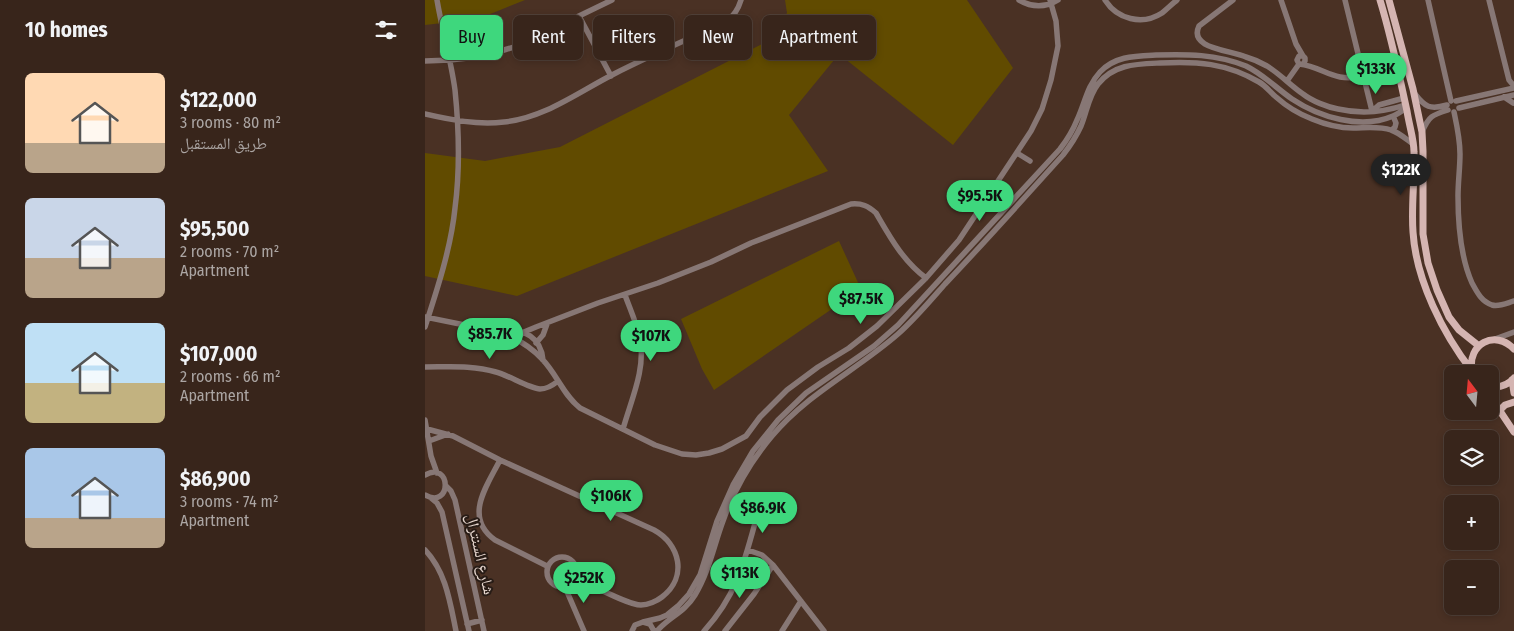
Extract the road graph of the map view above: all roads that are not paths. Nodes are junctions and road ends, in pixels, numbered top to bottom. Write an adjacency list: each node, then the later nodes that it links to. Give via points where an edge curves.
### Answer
1 (437, 0): 16 (street)
2 (612, 0): 17 (street)
3 (741, 0): 22 (street, via 734,16 726,22)
4 (1019, 0): 15 (street, via 1030,5)
5 (1058, 0): 15 (street)
6 (1105, 0): 7 (street, via 1123,17 1143,20 1161,14)
7 (1177, 0)
8 (1233, 0): 24 (street, via 1199,26 1199,40 1205,45 1237,53 1265,65)
9 (1281, 0): 20 (street)
10 (1345, 0): 23 (street)
11 (1380, 0): 32 (main road)
12 (1389, 0): 27 (main road)
13 (1427, 0): 33 (street)
14 (1489, 0): 25 (street)
15 (1050, 2): 42 (street, via 1056,21 1058,46 1051,80 1042,109)
16 (440, 15)
17 (581, 15)
18 (583, 24): 22 (street)
19 (450, 60): 21 (street); 38 (street)
20 (1301, 60): 23 (street, via 1308,59 1314,67 1336,77); 24 (street)
21 (425, 61)
22 (611, 76): 38 (street, via 527,118 504,122)
23 (1363, 76): 35 (street)
24 (1287, 80): 35 (street, via 1303,95 1336,109)
25 (1509, 80): 26 (street); 28 (street)
26 (1514, 87): 28 (street)
27 (1413, 90): 33 (street, via 1422,104 1431,108); 40 (main road)
28 (1505, 90): 33 (street)
29 (1514, 94): 30 (street)
30 (1504, 97): 31 (street); 33 (street)
31 (1513, 102): 34 (street)
32 (1405, 104): 35 (street, via 1379,105); 37 (street); 41 (main road)
33 (1452, 106): 40 (street, via 1431,116); 47 (street, via 1459,133 1460,239 1469,276 1478,295 1491,305)
34 (1514, 110)
35 (1372, 111)
36 (425, 114): 38 (street)
37 (1393, 116): 39 (street, via 1396,123); 44 (street, via 1371,121 1327,117 1293,100 1265,76 1207,55 1120,59 1093,80 1078,118 1060,149)
38 (457, 121): 48 (street, via 455,208)
39 (1392, 130): 41 (street); 44 (street, via 1350,128 1311,119 1276,98 1262,83 1226,67 1186,62 1122,66 1105,76 1093,91 1081,126 1063,156)
40 (1422, 132): 54 (main road, via 1423,234 1428,262 1449,317)
41 (1413, 144): 60 (main road, via 1413,234 1418,264 1431,301)
42 (1017, 152): 43 (street); 45 (street, via 961,236)
43 (1031, 161)
44 (953, 272): 94 (street, via 874,346 806,393 778,420 753,451 733,485 717,521 700,575 689,594 667,615); 101 (street, via 901,332 815,395 772,436 739,485 694,596 683,610)
45 (926, 278): 46 (street, via 901,254 876,213 856,204); 74 (street, via 877,326 787,390 746,436 734,444 709,453 682,454)
46 (625, 295): 49 (street); 74 (street, via 637,328 641,356 639,376)
47 (1514, 301)
48 (427, 317): 50 (street); 53 (street)
49 (547, 324): 51 (street); 57 (street)
50 (425, 327)
51 (524, 332): 53 (street); 55 (street); 57 (street)
52 (1514, 332): 56 (street)
53 (504, 333): 55 (street)
54 (1465, 336): 58 (main road); 60 (main road, via 1464,345)
55 (516, 339): 59 (street)
56 (1494, 340): 58 (main road); 61 (main road, via 1505,342)
57 (537, 342): 59 (street); 62 (street)
58 (1479, 346): 64 (main road)
59 (529, 347): 62 (street)
60 (1456, 349): 63 (main road)
61 (1514, 349)
62 (543, 360): 67 (street)
63 (1468, 365)
64 (1471, 365)
65 (425, 367): 67 (street, via 485,369 541,389)
66 (1513, 379): 68 (main road); 69 (main road)
67 (558, 381): 74 (street, via 571,401 580,408)
68 (1499, 386)
69 (1514, 393)
70 (1514, 402): 71 (main road)
71 (1500, 410): 75 (main road)
72 (425, 420): 73 (street, شارع السنترال)
73 (427, 429): 76 (street); 77 (street, شارع السنترال)
74 (623, 429)
75 (1514, 432)
76 (448, 434): 77 (street); 78 (street)
77 (429, 441): 79 (street, شارع السنترال)
78 (500, 460): 89 (street, via 479,504 481,525 495,540); 90 (street, via 660,533 677,556 677,576 667,593 640,605)
79 (434, 466): 80 (street); 81 (street, شارع السنترال)
80 (426, 468)
81 (437, 473): 82 (street); 83 (street, شارع السنترال, via 445,479)
82 (425, 475)
83 (446, 486): 84 (street, via 443,493); 93 (street, شارع السنترال, via 455,500)
84 (427, 496): 95 (street, شارع السنترال, via 437,503 442,512)
85 (758, 512): 87 (street)
86 (425, 550): 98 (street, via 444,580)
87 (748, 550): 88 (street, via 762,555); 102 (street, via 732,594)
88 (773, 565): 92 (street); 103 (street)
89 (547, 566): 90 (street, via 558,557 568,558 575,564); 91 (street, via 549,581 557,587)
90 (576, 578): 91 (street)
91 (565, 587): 96 (street)
92 (801, 601): 104 (street); 105 (street)
93 (482, 620): 95 (street); 100 (street, شارع السنترال)
94 (643, 622): 97 (street); 101 (street, via 650,624)
95 (467, 624): 99 (street, شارع السنترال)
96 (584, 630)
97 (631, 630)
98 (456, 631)
99 (469, 631)
100 (484, 631)
101 (655, 631)
102 (704, 631)
103 (725, 631)
104 (782, 631)
105 (824, 631)

